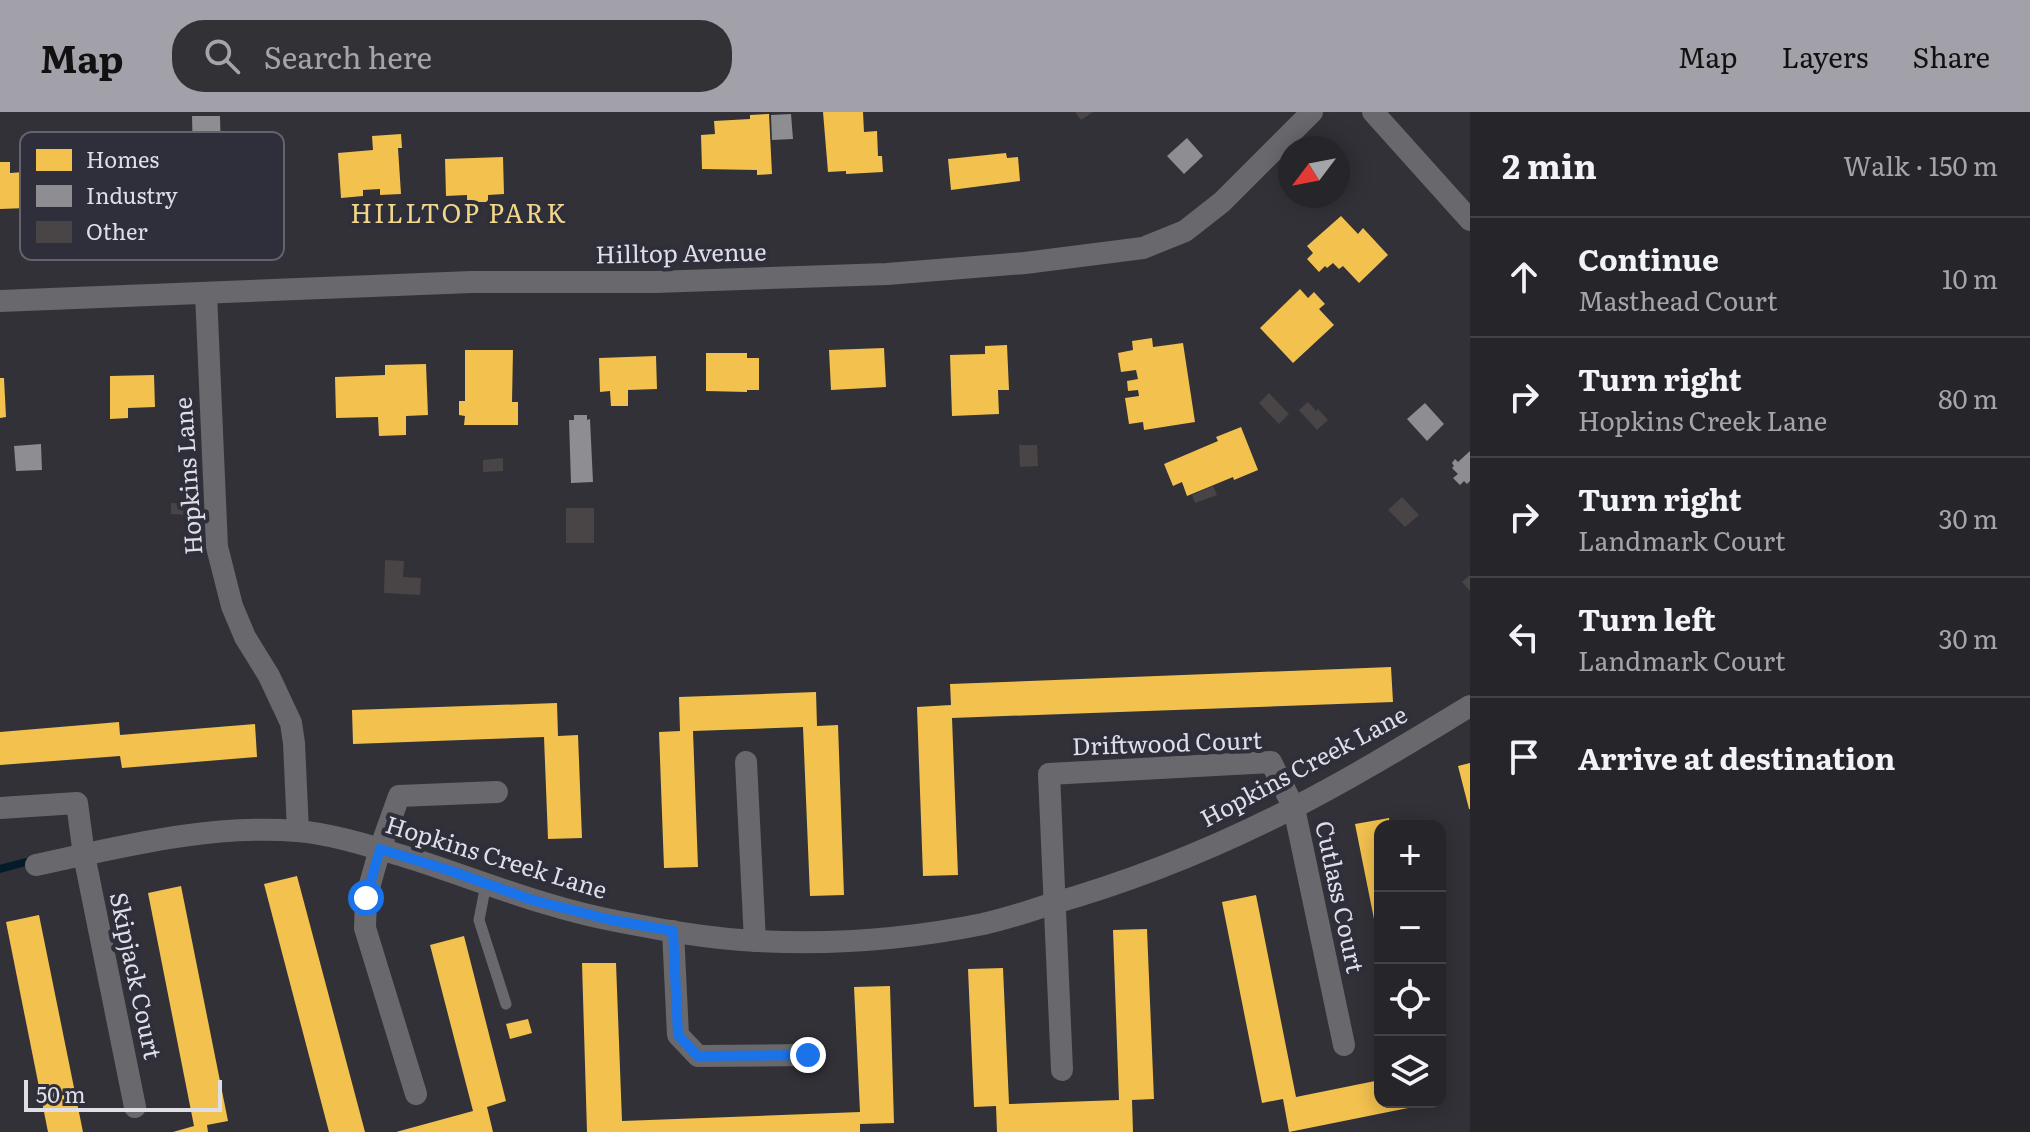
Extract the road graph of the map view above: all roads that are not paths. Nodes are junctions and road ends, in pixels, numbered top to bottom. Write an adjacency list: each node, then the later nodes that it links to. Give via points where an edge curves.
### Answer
1 (1312, 112): 4 (street, Hilltop Avenue, via 1222,202 1185,231 1143,248 887,274)
2 (1373, 112): 3 (street)
3 (1470, 220)
4 (206, 293): 5 (street, Hilltop Avenue); 11 (street, Hopkins Lane, via 217,547 245,637 291,723)
5 (0, 301)
6 (1470, 706): 10 (street, Hopkins Creek Lane)
7 (746, 762): 18 (street)
8 (497, 792): 12 (street, via 399,796)
9 (0, 808): 13 (street, Skipjack Court, via 77,803)
10 (1294, 808): 16 (street, Hopkins Creek Lane, via 1172,863); 16 (street, Driftwood Court, via 1271,762 1049,774); 20 (street, Cutlass Court)
11 (298, 831): 12 (street, Hopkins Creek Lane); 13 (street, Hopkins Creek Lane, via 202,833)
12 (380, 849): 15 (street, Hopkins Creek Lane); 23 (street, via 366,898 365,928)
13 (84, 855): 14 (street, Hopkins Creek Lane); 24 (street, Skipjack Court)
14 (36, 865)
15 (486, 884): 17 (street, Hopkins Creek Lane, via 565,909); 19 (lane, via 479,920)
16 (1055, 903): 18 (street, Hopkins Creek Lane, via 932,933 875,940); 22 (street)
17 (673, 931): 18 (street, Hopkins Creek Lane); 21 (street, via 678,1035 698,1056)
18 (755, 941)
19 (506, 1004)
20 (1344, 1045)
21 (808, 1055)
22 (1062, 1070)
23 (416, 1094)
24 (135, 1107)

